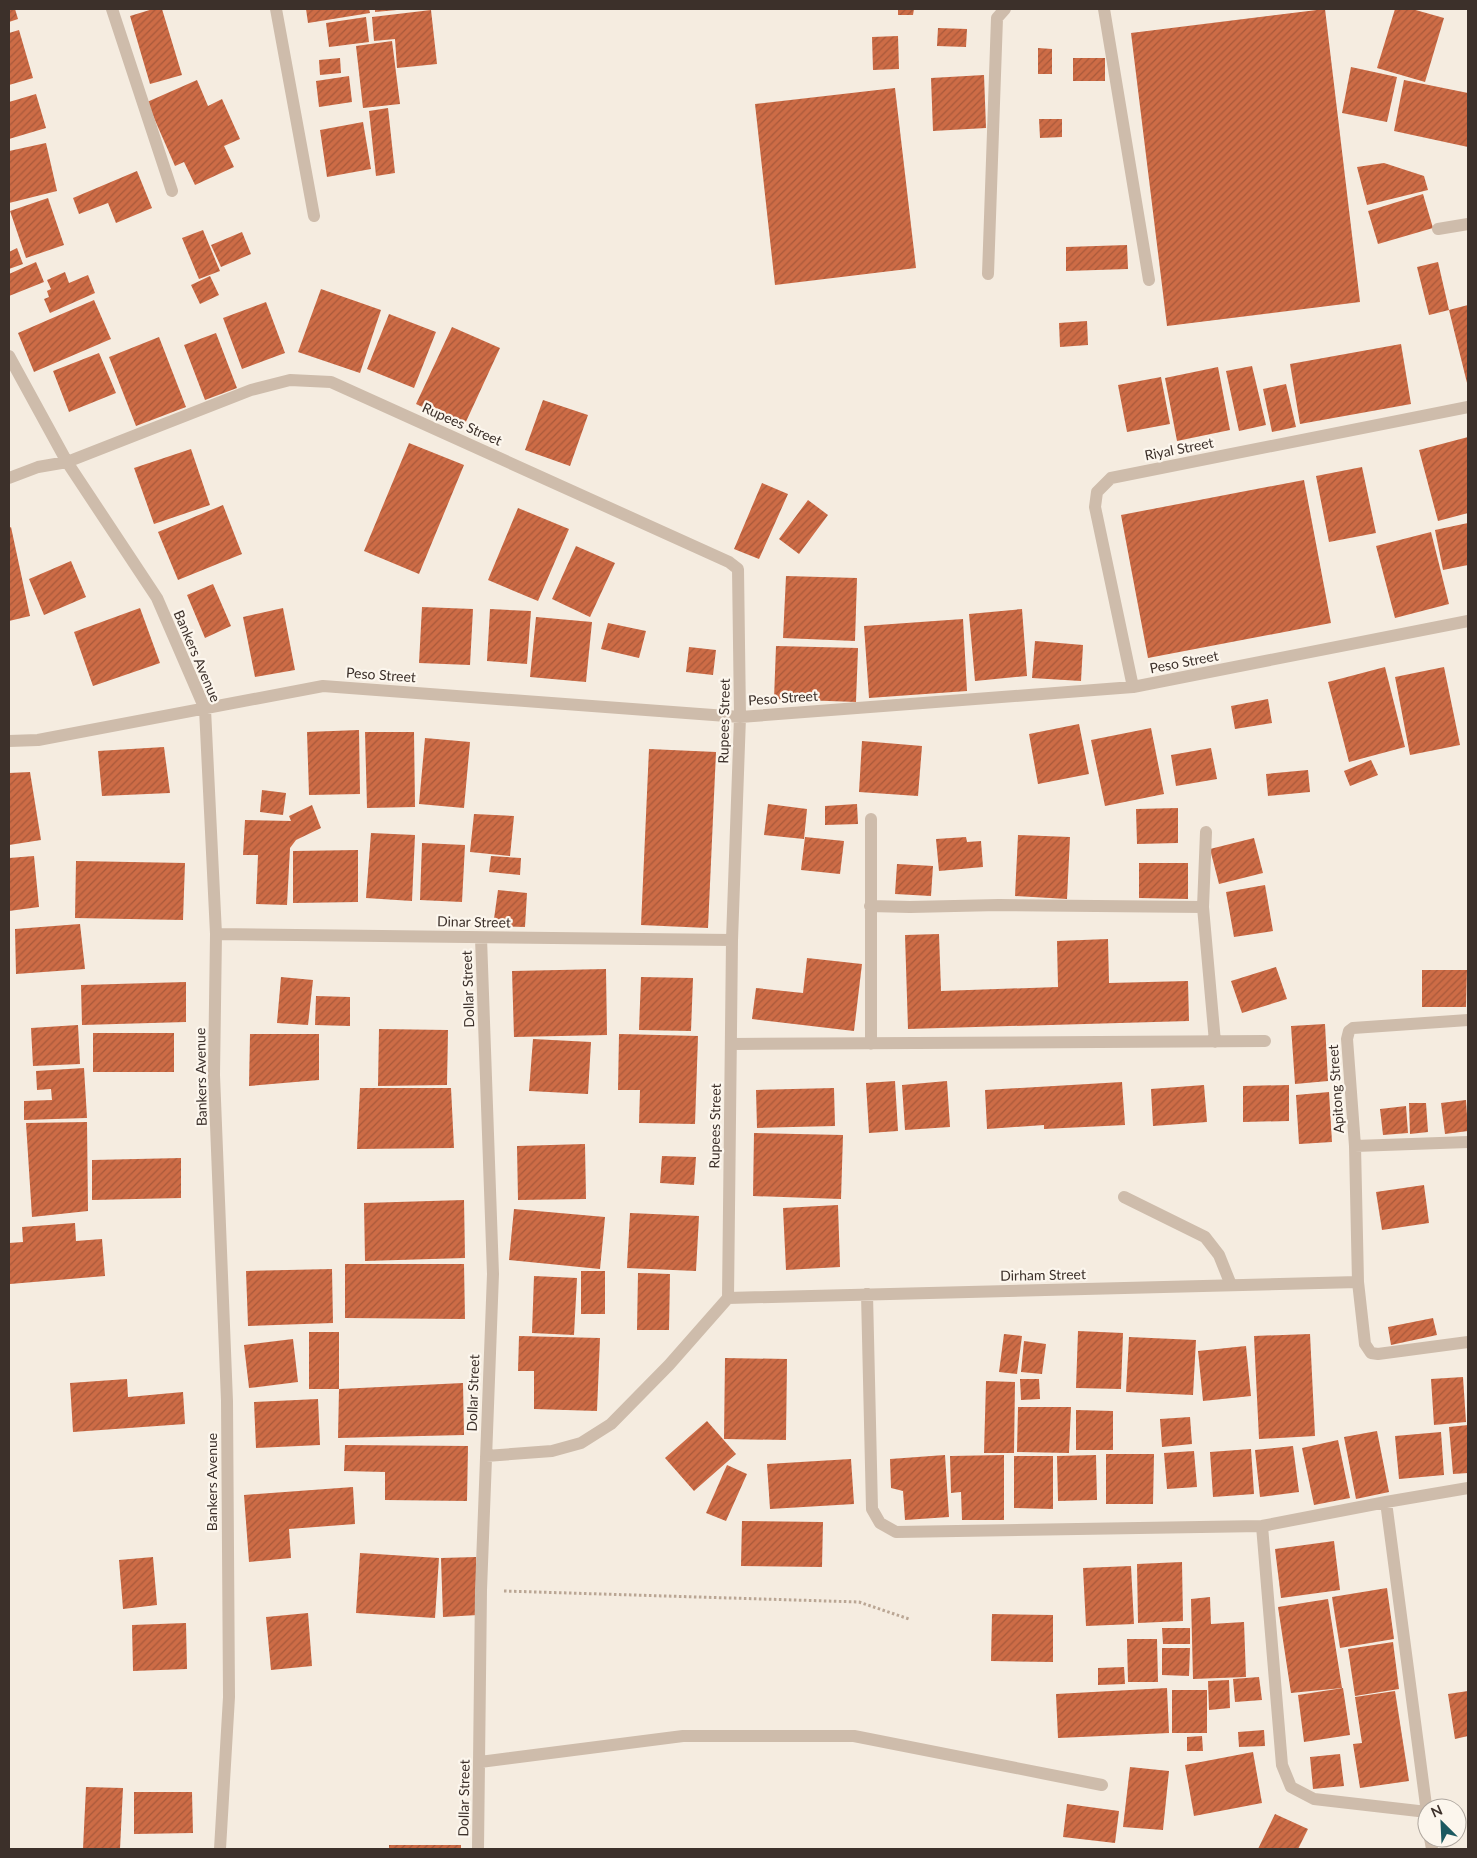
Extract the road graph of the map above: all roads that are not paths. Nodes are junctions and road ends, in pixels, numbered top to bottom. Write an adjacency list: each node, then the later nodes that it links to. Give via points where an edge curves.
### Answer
1 (112, 9): 5 (street)
2 (276, 9): 6 (street)
3 (1005, 9): 9 (street, via 997,18)
4 (1104, 9): 10 (street)
5 (172, 191)
6 (314, 216)
7 (1468, 224): 8 (street)
8 (1438, 229)
9 (988, 274)
10 (1149, 280)
11 (9, 356): 13 (street, Bankers Avenue)
12 (1468, 407): 16 (street, Riyal Street, via 1112,478 1097,492 1096,507)
13 (67, 462): 14 (street, via 38,467); 17 (street, Bankers Avenue, via 157,598); 18 (street, Rupees Street, via 251,390 290,380 331,382 735,565 739,574)
14 (9, 478)
15 (1468, 621): 16 (street, Peso Street)
16 (1133, 687): 18 (street, Peso Street)
17 (205, 709): 18 (street, Peso Street, via 323,686); 19 (street, Peso Street, via 38,740); 24 (street, Bankers Avenue)
18 (740, 717): 26 (street, Rupees Street)
19 (9, 741)
20 (871, 819): 22 (street)
21 (1206, 832): 23 (street)
22 (870, 906): 23 (street); 31 (street)
23 (1203, 907): 29 (street)
24 (216, 934): 25 (street, Dinar Street); 48 (street, Bankers Avenue, via 214,1075 227,1401 229,1697)
25 (481, 938): 26 (street, Dinar Street); 40 (street, Dollar Street, via 493,1274)
26 (732, 940): 30 (street, Rupees Street)
27 (1468, 1020): 33 (street, Apitong Street, via 1353,1028 1349,1031)
28 (1264, 1041): 29 (street)
29 (1216, 1042): 31 (street)
30 (731, 1044): 31 (street); 38 (street, Rupees Street)
31 (871, 1044)
32 (1468, 1142): 33 (street)
33 (1355, 1146): 35 (street)
34 (1124, 1197): 36 (street, via 1205,1237 1219,1255)
35 (1358, 1282): 36 (street, Dirham Street); 39 (street, via 1365,1344 1370,1353)
36 (1231, 1285): 37 (street, Dirham Street)
37 (868, 1294): 38 (street, Dirham Street); 43 (street, via 872,1509 880,1524 896,1532)
38 (728, 1298): 40 (street, via 612,1424 581,1442 552,1451)
39 (1468, 1342)
40 (486, 1456): 44 (street, Dollar Street)
41 (1468, 1488): 42 (street)
42 (1386, 1502): 43 (street); 46 (street)
43 (1262, 1526): 47 (street, via 1282,1766 1291,1787 1314,1798)
44 (480, 1762): 45 (street, via 683,1736 854,1736); 49 (street, Dollar Street)
45 (1102, 1785)
46 (1425, 1798)
47 (1417, 1811)
48 (220, 1849)
49 (478, 1849)

